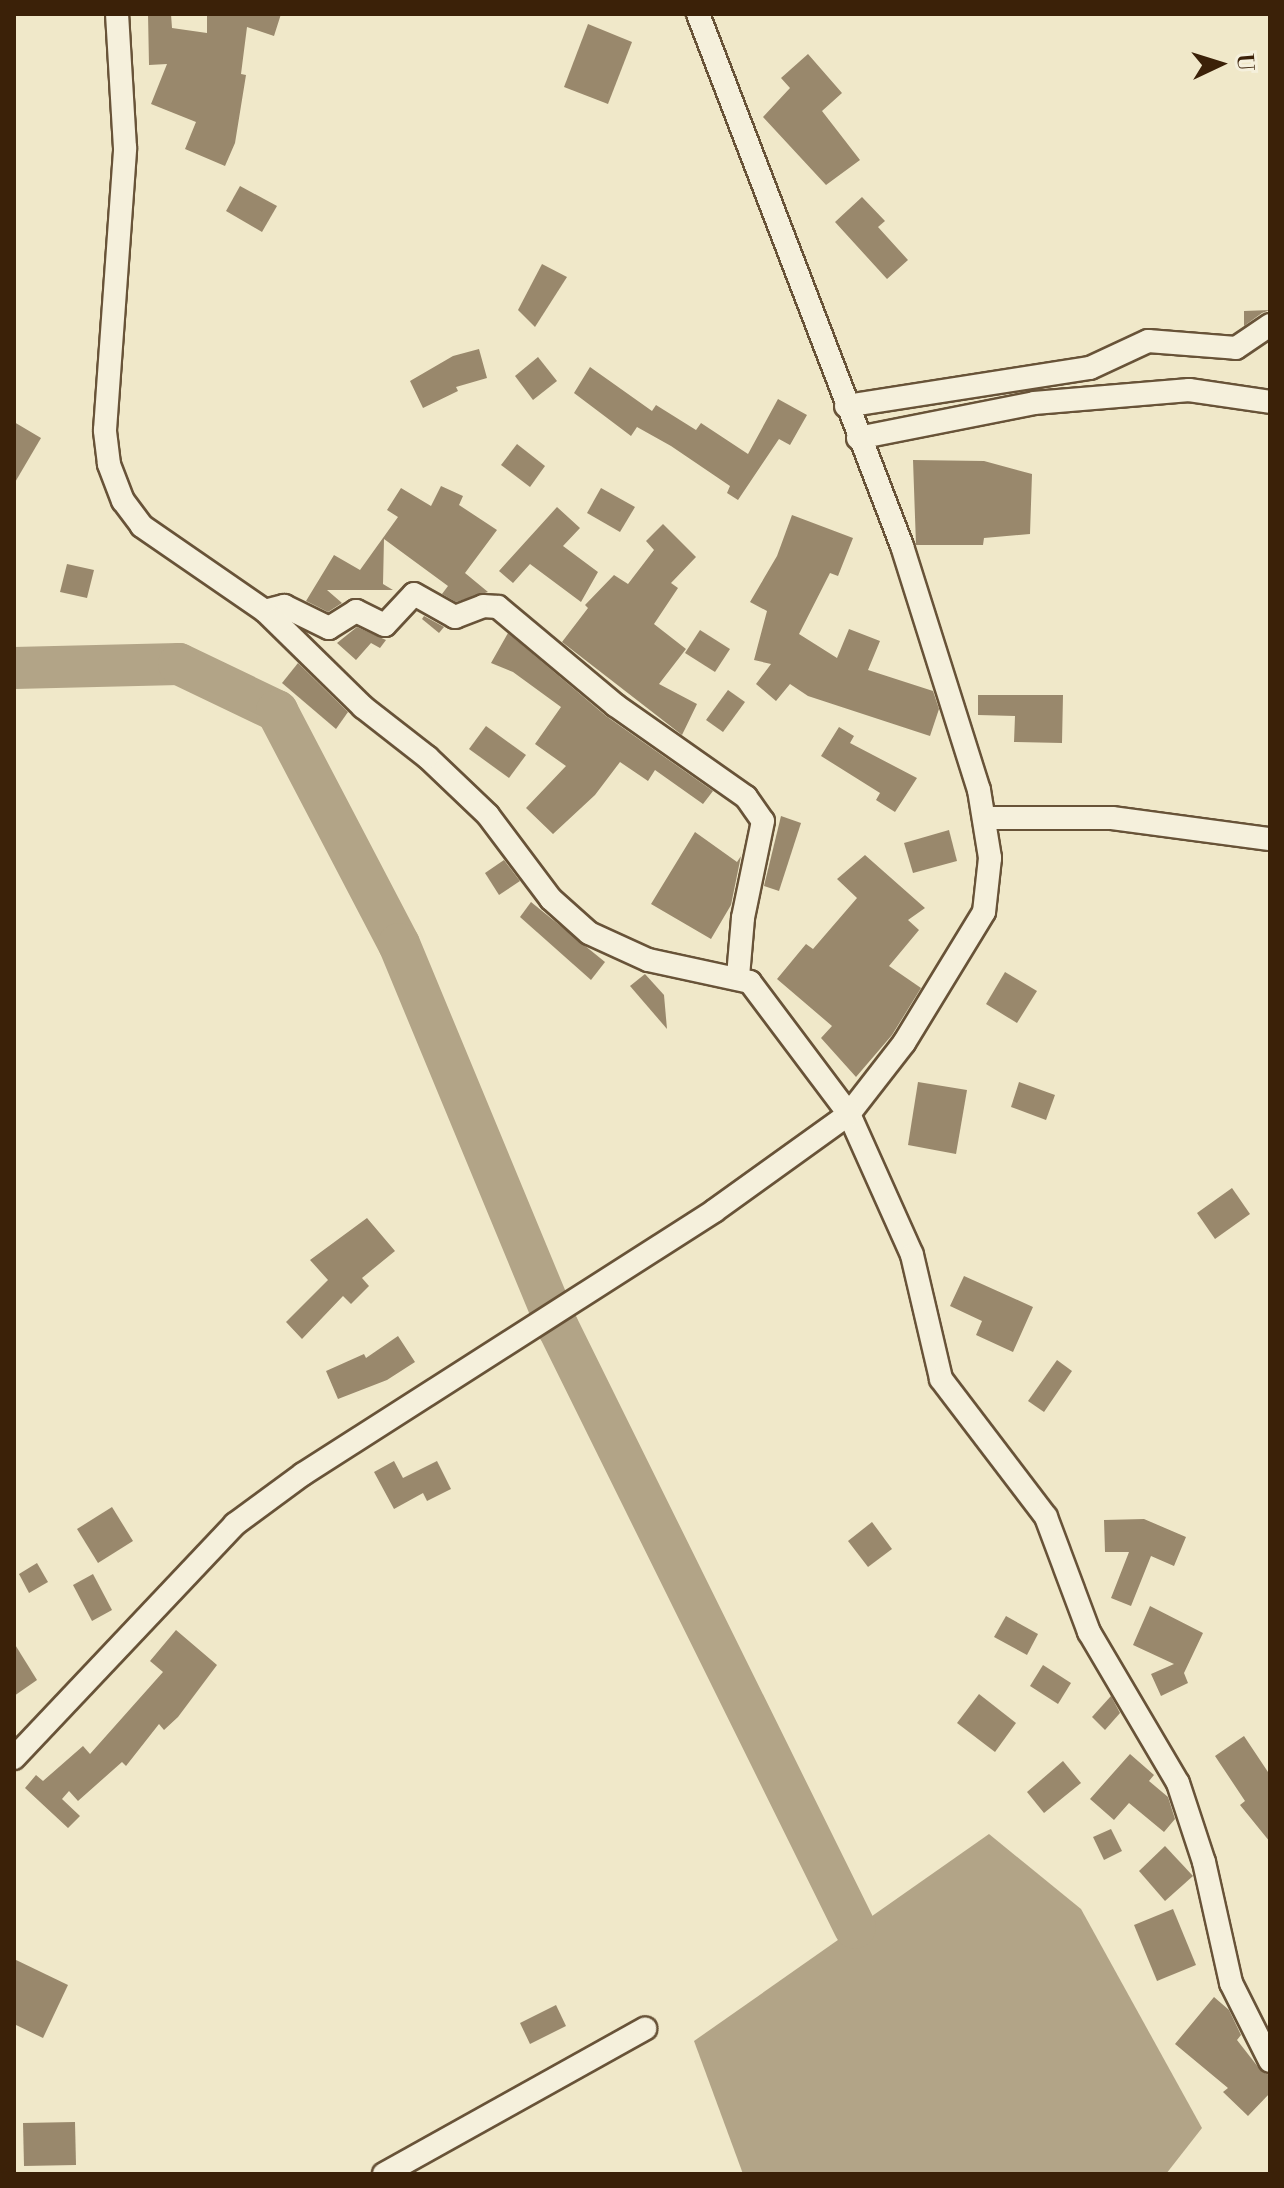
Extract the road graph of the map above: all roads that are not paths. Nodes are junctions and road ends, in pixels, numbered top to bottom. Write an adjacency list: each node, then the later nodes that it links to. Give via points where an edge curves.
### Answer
1 (117, 14): 7 (street, via 125,148 106,397 115,489 142,526)
2 (698, 14): 5 (street)
3 (1270, 325): 5 (street, via 1236,348 1148,341 1090,368)
4 (1270, 402): 6 (street, via 1206,390 1088,399 979,410)
5 (846, 406): 6 (street)
6 (858, 438): 8 (street, via 902,546)
7 (265, 611): 10 (street, via 363,707 427,757 488,815 551,899 589,933 648,960); 10 (street, via 284,606 329,628 356,611 385,625 414,594 450,616 498,607 615,705 746,797 763,821 743,918)
8 (984, 818): 9 (street, via 1112,818); 11 (street, via 990,873 984,912 904,1043)
9 (1270, 839)
10 (738, 976): 11 (street, via 763,995)
11 (849, 1114): 12 (street, via 235,1524); 14 (street, via 912,1255 941,1379 1046,1517 1089,1632 1178,1783 1204,1862 1231,1983)
12 (14, 1758)
13 (645, 2029): 15 (street)
14 (1270, 2061)
15 (384, 2174)

